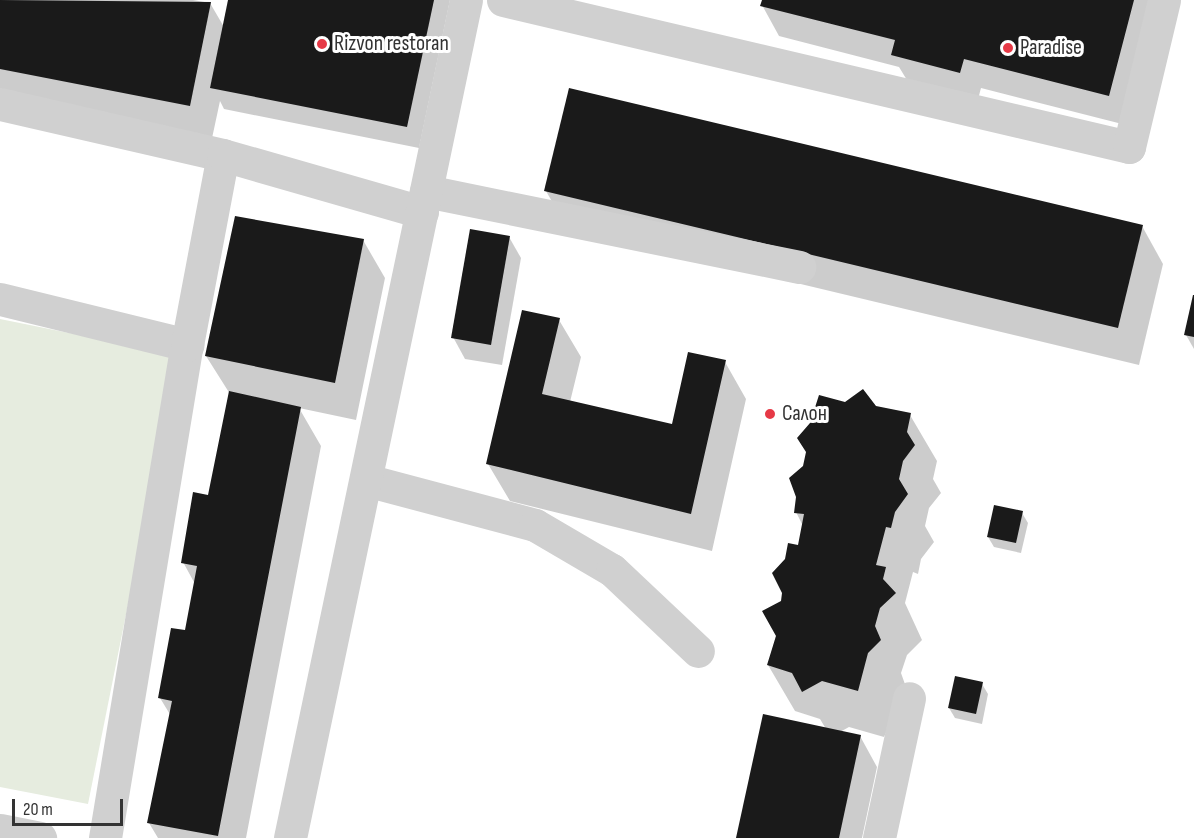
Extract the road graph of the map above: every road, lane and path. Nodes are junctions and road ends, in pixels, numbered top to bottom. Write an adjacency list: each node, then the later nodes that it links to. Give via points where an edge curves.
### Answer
1 (466, 0): 6 (lane)
2 (504, 0): 3 (lane, via 1129,147)
3 (1164, 0)
4 (0, 104): 5 (lane)
5 (223, 155): 6 (lane); 9 (lane)
6 (424, 201): 7 (lane); 10 (lane)
7 (799, 267)
8 (0, 299): 9 (lane)
9 (187, 345): 15 (lane)
10 (366, 480): 11 (lane, via 535,525 612,570); 16 (lane)
11 (698, 651)
12 (909, 698): 17 (lane)
13 (0, 830): 14 (lane)
14 (40, 838)
15 (105, 838)
16 (290, 838)
17 (879, 838)

